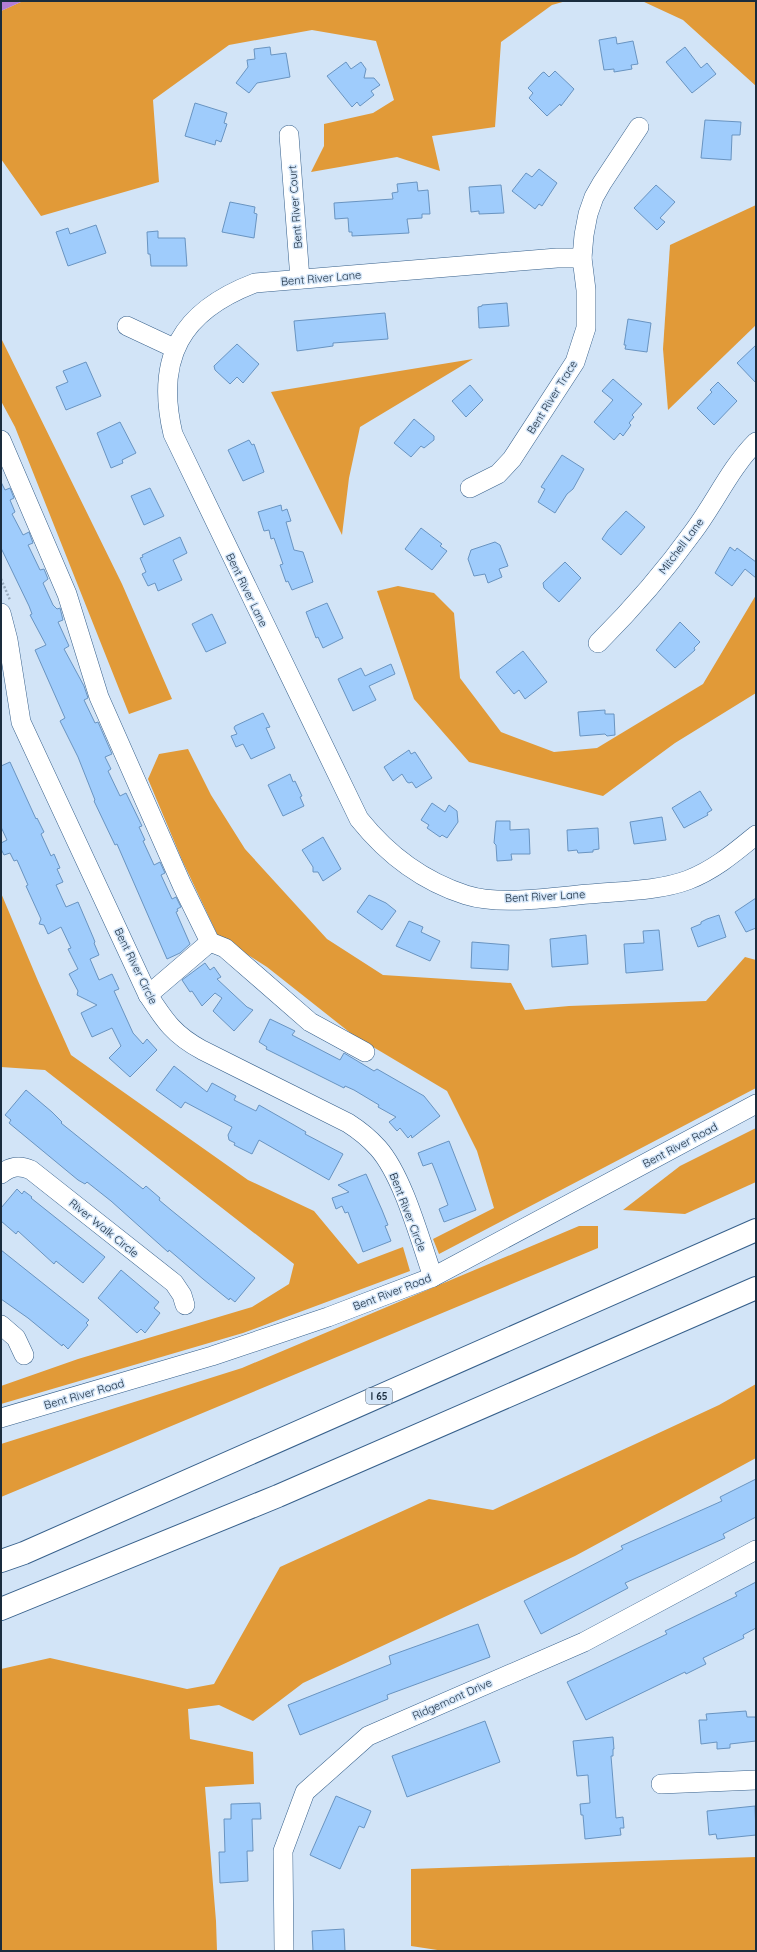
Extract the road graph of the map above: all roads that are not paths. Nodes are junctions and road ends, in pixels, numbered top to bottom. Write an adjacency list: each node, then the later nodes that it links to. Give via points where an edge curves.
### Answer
1 (639, 127): 3 (street, Bent River Trace, via 594,197 584,236)
2 (289, 135): 4 (street, Bent River Court)
3 (582, 258): 4 (street, Bent River Lane); 9 (street, Bent River Trace, via 586,328 575,362 512,459 498,474)
4 (300, 279): 6 (street, Bent River Lane, via 255,283 224,296 197,318)
5 (127, 326): 6 (street)
6 (174, 348): 12 (street, Bent River Lane, via 169,367 167,394 173,434 359,819 395,858 411,870 450,889 468,895 519,900 669,885 715,867)
7 (1, 440): 13 (street, via 67,594 99,697)
8 (756, 442): 11 (street, Mitchell Lane, via 739,462 694,531)
9 (470, 488)
10 (6, 609): 14 (street, Bent River Circle, via 8,640 21,722)
11 (598, 644)
12 (756, 835)
13 (210, 942): 14 (street); 15 (street, via 225,948 310,1022)
14 (148, 995): 19 (street, Bent River Circle, via 168,1025 190,1042 363,1133 379,1149 392,1169)
15 (365, 1052)
16 (756, 1104): 19 (street, Bent River Road)
17 (6, 1170): 21 (street, River Walk Circle, via 23,1166 31,1170 174,1284 182,1294)
18 (756, 1230): 26 (highway, I 65)
19 (433, 1277): 24 (street, Bent River Road, via 212,1356)
20 (756, 1288): 27 (highway, via 278,1496)
21 (185, 1305)
22 (1, 1325): 23 (street, via 16,1338)
23 (24, 1356)
24 (1, 1418)
25 (756, 1550): 30 (street, Ridgemont Drive, via 584,1642 368,1736 304,1792 282,1851)
26 (1, 1561)
27 (1, 1610)
28 (756, 1780): 29 (street)
29 (661, 1784)
30 (284, 1951)

